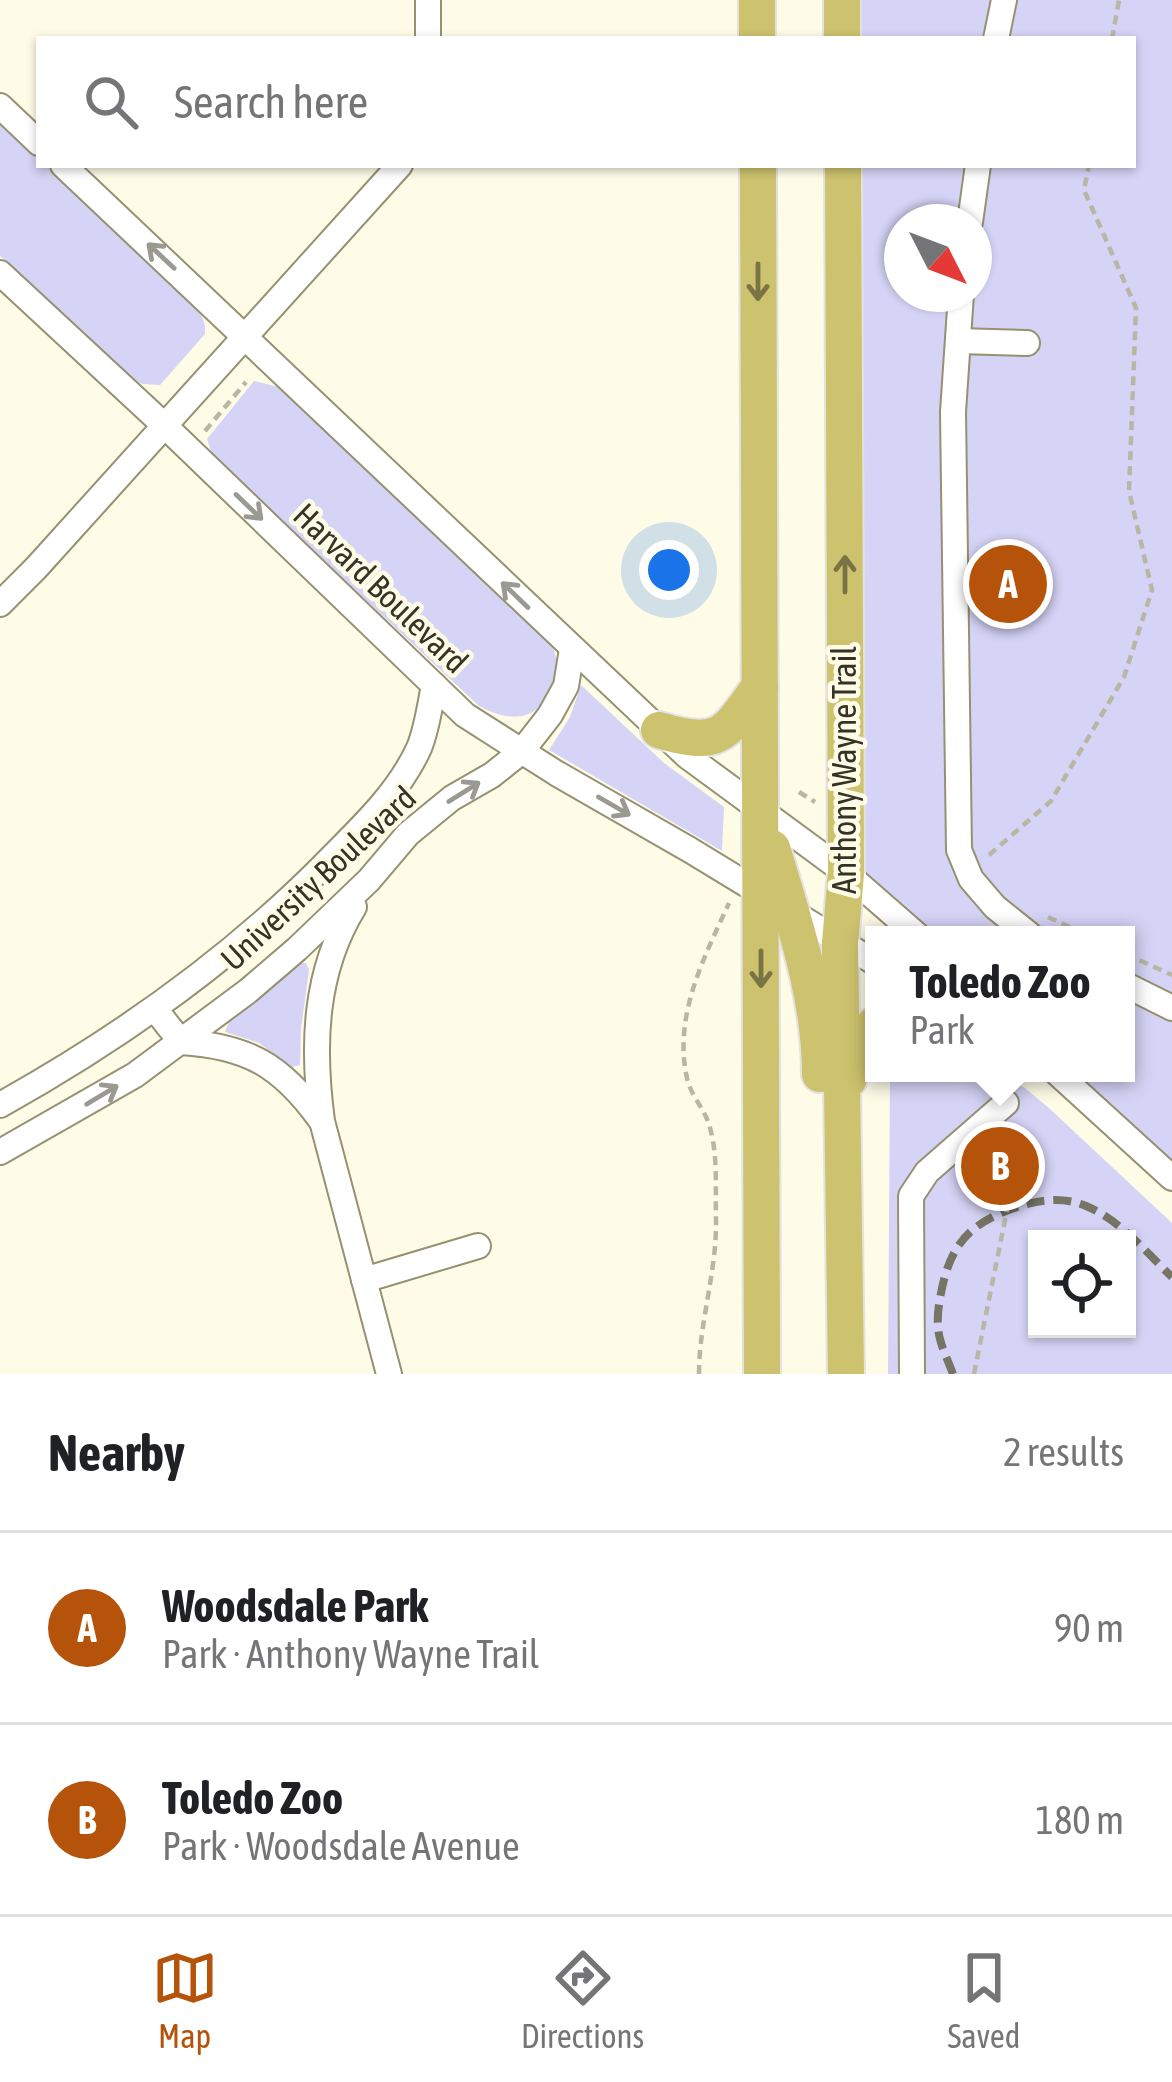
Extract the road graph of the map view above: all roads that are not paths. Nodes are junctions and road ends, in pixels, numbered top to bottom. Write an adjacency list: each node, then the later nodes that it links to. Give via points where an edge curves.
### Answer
1 (428, 0): 5 (street)
2 (757, 0): 6 (highway)
3 (842, 0): 7 (highway)
4 (1004, 0): 8 (street)
5 (428, 36)
6 (757, 36)
7 (842, 36)
8 (997, 36)
9 (0, 106): 10 (street)
10 (36, 140)
11 (66, 168): 19 (street, one-way to 11)
12 (397, 168): 19 (street)
13 (758, 168): 26 (highway, one-way to 26)
14 (843, 168): 32 (highway, Anthony Wayne Trail, one-way to 14)
15 (978, 168): 16 (street)
16 (973, 204)
17 (0, 273): 22 (street, Harvard Boulevard)
18 (960, 312): 20 (street)
19 (246, 336): 22 (street); 24 (street, one-way to 19)
20 (958, 341): 21 (street); 35 (street, via 959,850 995,907)
21 (1027, 343)
22 (165, 426): 23 (street); 25 (street, Harvard Boulevard, one-way to 25)
23 (0, 604)
24 (572, 649): 27 (street); 28 (street, University Boulevard, via 566,686)
25 (434, 685): 28 (street, Harvard Boulevard); 30 (street, University Boulevard, via 420,746)
26 (760, 686): 27 (highway, via 733,724 709,739); 29 (highway)
27 (659, 730): 29 (street)
28 (522, 751): 31 (street, University Boulevard, one-way to 28, via 452,798); 33 (street, Harvard Boulevard, one-way to 33)
29 (761, 810): 32 (street); 33 (highway)
30 (359, 830): 31 (street); 40 (street, University Boulevard, via 270,919)
31 (381, 866): 42 (street, University Boulevard, via 297,949); 47 (street, via 334,944 323,980 316,1047)
32 (846, 873): 34 (street); 36 (highway, Anthony Wayne Trail)
33 (761, 902): 36 (street, Harvard Boulevard); 52 (highway, via 806,959 820,1047 820,1216); 54 (highway, one-way to 54)
34 (907, 926)
35 (1039, 926)
36 (840, 943): 37 (street, Harvard Boulevard); 44 (highway, Anthony Wayne Trail)
37 (865, 957)
38 (1135, 990): 39 (street)
39 (1172, 1008)
40 (155, 1009): 42 (street); 46 (street, University Boulevard)
41 (865, 1036): 44 (highway)
42 (181, 1042): 47 (street, via 254,1058); 48 (street, University Boulevard, one-way to 42)
43 (1067, 1082): 49 (street)
44 (842, 1094): 52 (highway, Anthony Wayne Trail)
45 (1006, 1103): 56 (street, via 911,1196)
46 (0, 1105)
47 (322, 1120): 51 (street)
48 (0, 1153)
49 (1172, 1178)
50 (478, 1246): 51 (street)
51 (364, 1280): 53 (street)
52 (846, 1329): 55 (highway, Anthony Wayne Trail)
53 (388, 1374)
54 (762, 1374)
55 (846, 1374)
56 (912, 1374)

